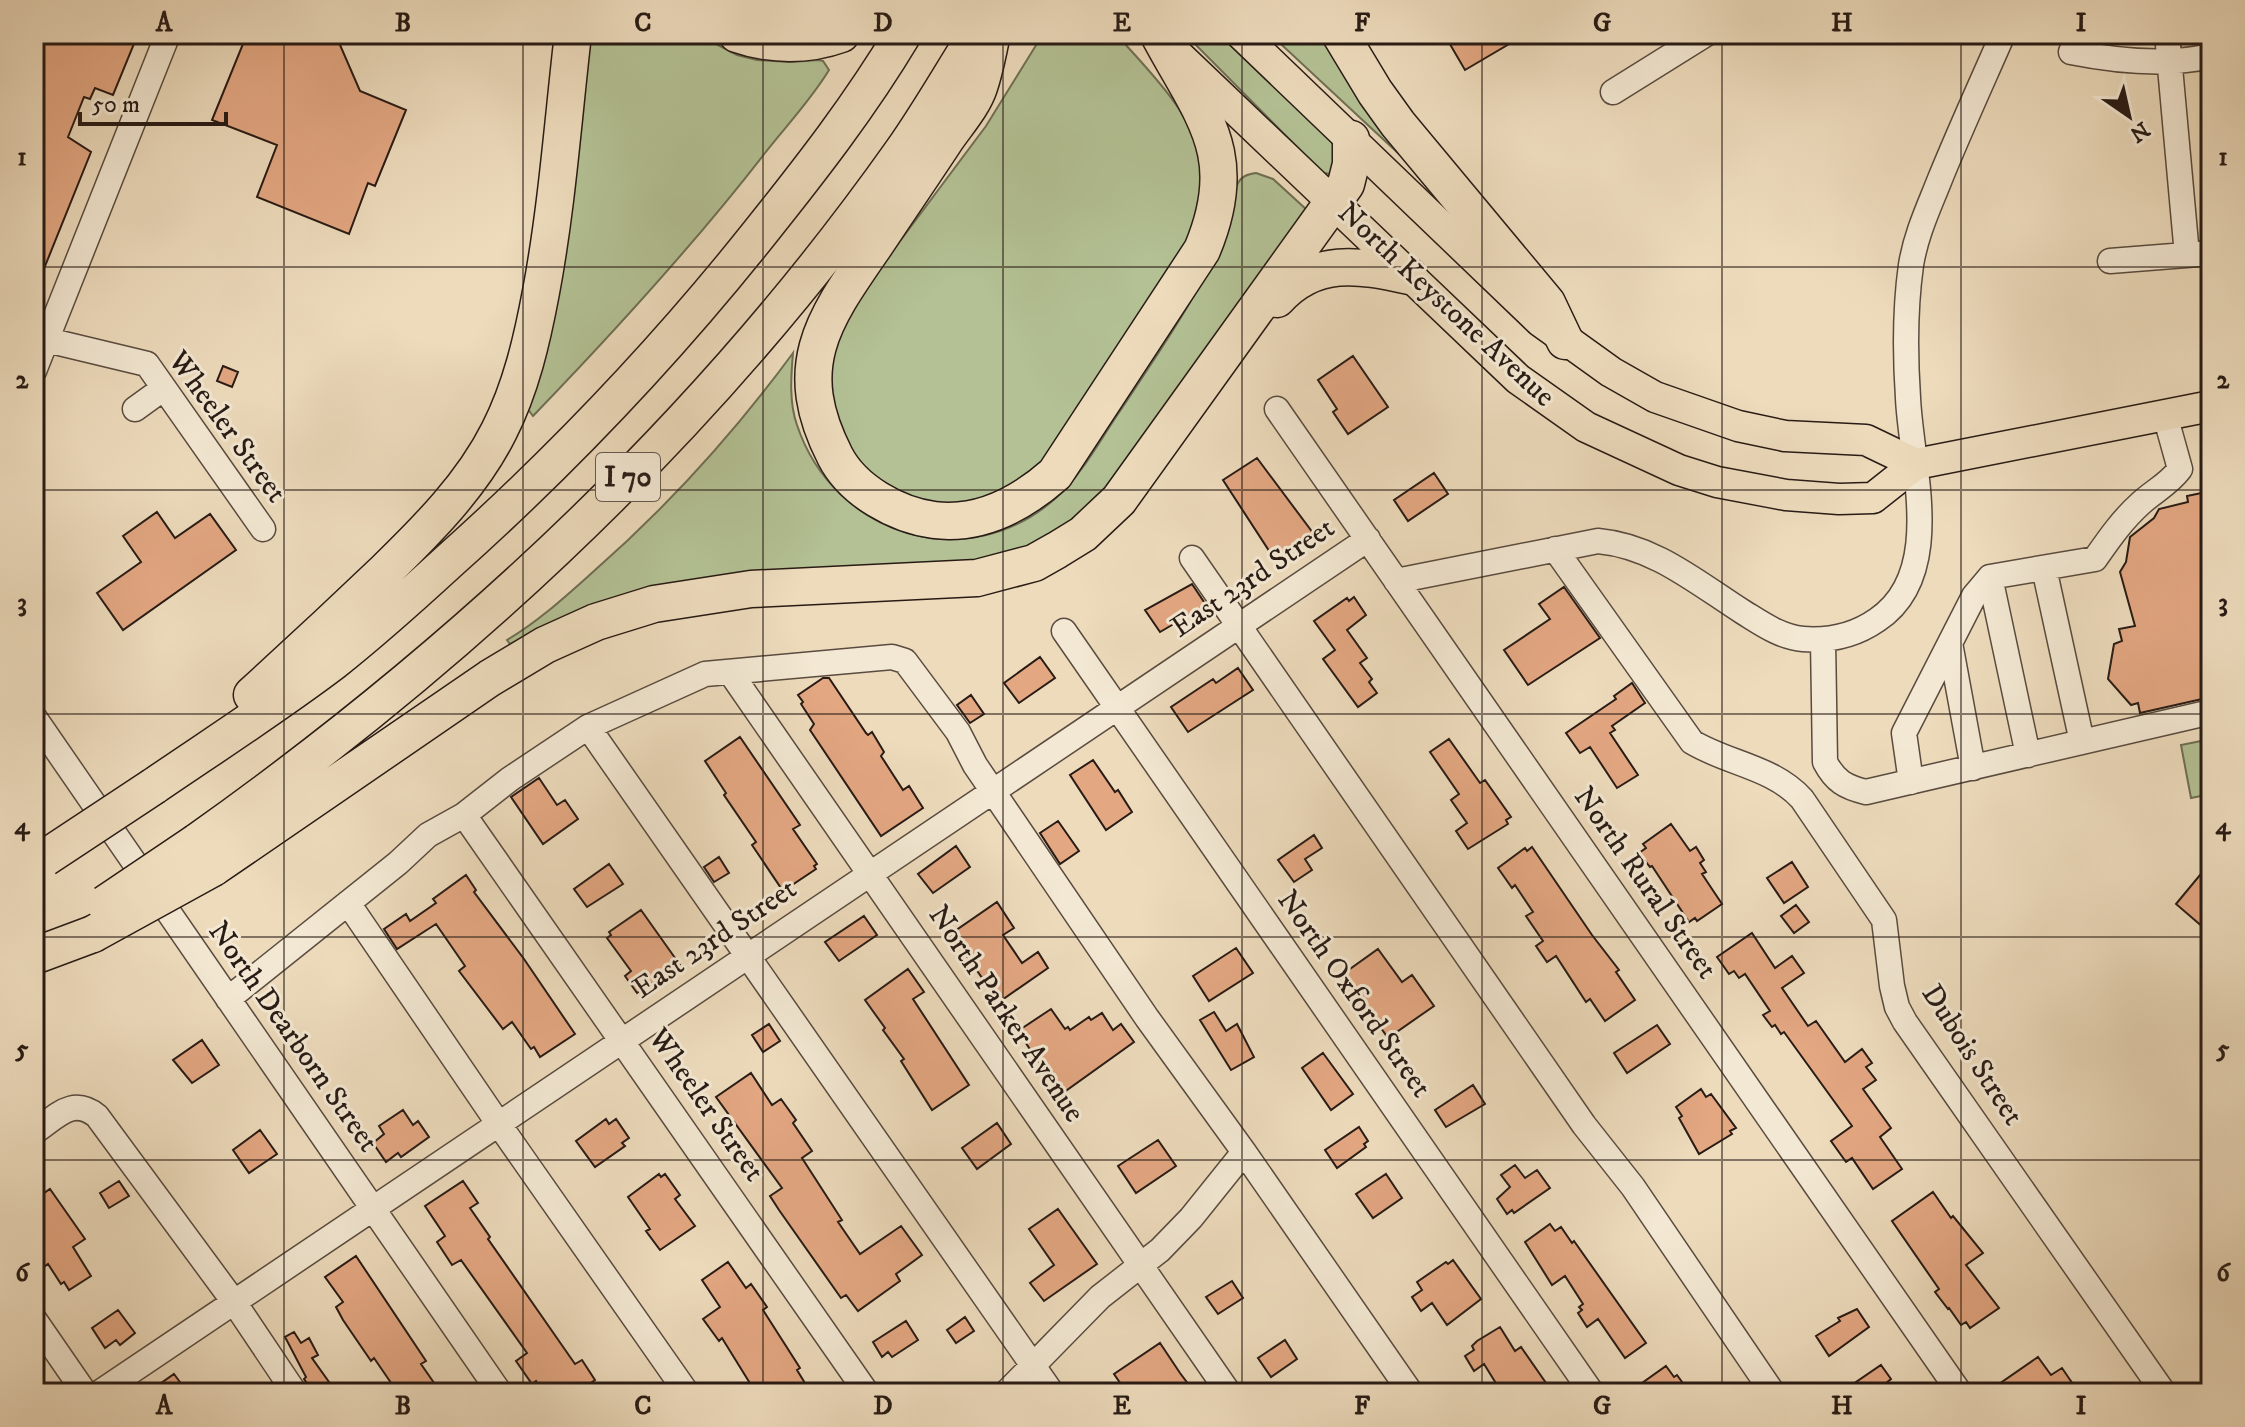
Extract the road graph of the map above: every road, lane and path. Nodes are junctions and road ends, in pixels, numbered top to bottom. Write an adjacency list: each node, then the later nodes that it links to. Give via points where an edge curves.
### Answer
1 (168, 34): 24 (street)
2 (573, 34): 53 (highway, via 540,298 522,374 499,431 471,476 417,540)
3 (737, 34): 4 (highway, via 786,44)
4 (841, 34)
5 (903, 34): 53 (highway, I 70, via 821,157 727,275 522,495 333,661)
6 (977, 34): 56 (highway, I 70, via 904,149 839,236 654,450 474,625)
7 (992, 34): 13 (highway, via 979,90 834,305 817,346 814,386 820,424 838,462 852,480 886,504 924,519 982,517 1037,490 1055,474 1202,250 1215,216 1214,138)
8 (1241, 34): 18 (main road, North Keystone Avenue)
9 (1340, 34): 25 (highway, via 1398,124 1547,303)
10 (1706, 34): 17 (street)
11 (2003, 34): 32 (street, via 1917,236 1907,325)
12 (2167, 34): 16 (street)
13 (1158, 36): 19 (main road, North Keystone Avenue)
14 (2071, 52): 16 (street)
15 (2211, 56): 16 (street)
16 (2169, 61): 20 (street)
17 (1613, 92)
18 (1351, 139): 19 (highway, via 1346,184); 25 (main road, North Keystone Avenue)
19 (1334, 203): 22 (main road, North Keystone Avenue); 23 (highway)
20 (2199, 254): 21 (street)
21 (2110, 261)
22 (1409, 276): 23 (highway, via 1362,267 1322,270 1294,282); 32 (main road, North Keystone Avenue, via 1542,398 1586,427 1679,470 1786,495 1850,499 1873,498)
23 (1246, 327): 56 (highway, via 1119,500 1083,534 1034,563 977,578 722,592 654,604 596,622 545,645)
24 (47, 340): 26 (street); 27 (street, Wheeler Street, via 147,364)
25 (1565, 341): 32 (main road, North Keystone Avenue, via 1633,386 1682,408 1785,436 1866,440)
26 (34, 371)
27 (164, 388): 29 (street); 33 (street, Wheeler Street)
28 (2211, 406): 31 (main road, North Keystone Avenue)
29 (135, 409)
30 (1277, 409): 34 (street, North Rural Street)
31 (2165, 415): 32 (main road, North Keystone Avenue); 37 (street, via 2180,469 2171,481 2122,521 2095,559)
32 (1916, 464): 42 (street, via 1918,556 1901,598 1867,627)
33 (263, 529)
34 (1368, 539): 39 (street, North Rural Street); 40 (street, East 23rd Street)
35 (1555, 549): 39 (street); 42 (street, via 1598,541 1625,544 1651,553 1770,629); 87 (street, Dubois Street, via 1692,742 1770,774 1802,799 1884,920 1892,986 1905,1022)
36 (1192, 558): 40 (street)
37 (2044, 568): 38 (street); 49 (street)
38 (1990, 577): 43 (street); 50 (street)
39 (1396, 581): 86 (street, North Rural Street)
40 (1240, 625): 45 (street, East 23rd Street); 85 (street)
41 (1064, 631): 45 (street, North Oxford Street)
42 (1823, 640): 52 (street, via 1825,762 1832,777 1866,792)
43 (1950, 643): 51 (street); 52 (street, via 1904,733)
44 (730, 672): 48 (street, via 684,682); 54 (street, via 892,657 905,661 958,732); 58 (street, North Parker Avenue)
45 (1117, 707): 54 (street, East 23rd Street); 84 (street, North Oxford Street)
46 (2211, 712): 49 (street)
47 (34, 717): 64 (street, North Dearborn Street)
48 (588, 727): 55 (street); 63 (street)
49 (2082, 742): 50 (street)
50 (2028, 755): 51 (street)
51 (1973, 768): 52 (street)
52 (1911, 782)
53 (154, 786): 57 (highway, I 70, bridge)
54 (993, 791): 58 (street, East 23rd Street); 68 (street)
55 (464, 815): 59 (street, via 428,835); 65 (street, Wheeler Street)
56 (205, 855): 60 (highway, I 70, bridge)
57 (40, 862)
58 (870, 873): 63 (street, East 23rd Street); 70 (street, North Parker Avenue)
59 (348, 903): 64 (street); 66 (street)
60 (88, 926): 61 (highway, I 70); 62 (highway)
61 (34, 948)
62 (34, 956)
63 (747, 956): 65 (street, East 23rd Street); 73 (street)
64 (228, 999): 69 (street, North Dearborn Street)
65 (623, 1040): 66 (street, East 23rd Street); 79 (street, Wheeler Street)
66 (498, 1123): 69 (street, East 23rd Street); 78 (street)
67 (34, 1132): 71 (street, via 73,1106 85,1106 97,1116)
68 (1244, 1152): 70 (street, via 1191,1218); 83 (street)
69 (372, 1208): 71 (street, East 23rd Street); 77 (street, North Dearborn Street)
70 (1141, 1267): 73 (street, via 1100,1297); 82 (street, North Parker Avenue)
71 (234, 1302): 75 (street, East 23rd Street); 76 (street)
72 (34, 1319): 74 (street)
73 (1032, 1365): 80 (street); 81 (street)
74 (85, 1393)
75 (99, 1393)
76 (295, 1393)
77 (500, 1393)
78 (687, 1393)
79 (867, 1393)
80 (1006, 1393)
81 (1052, 1393)
82 (1229, 1393)
83 (1411, 1393)
84 (1592, 1393)
85 (1773, 1393)
86 (1960, 1393)
87 (2164, 1393)

